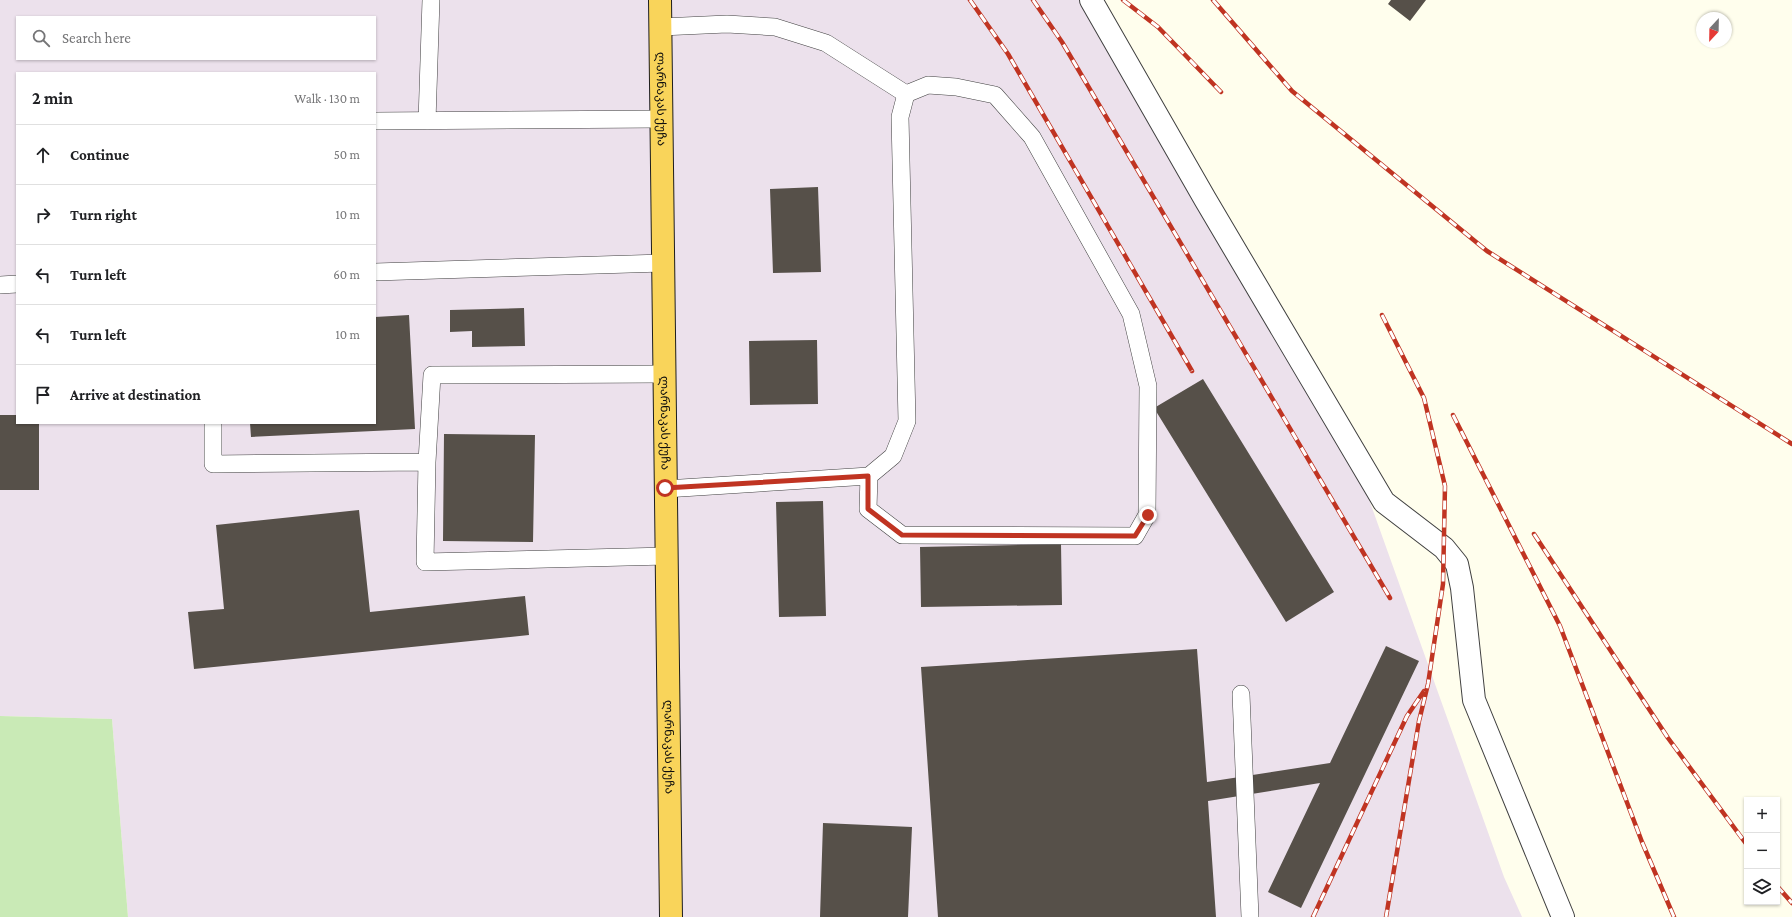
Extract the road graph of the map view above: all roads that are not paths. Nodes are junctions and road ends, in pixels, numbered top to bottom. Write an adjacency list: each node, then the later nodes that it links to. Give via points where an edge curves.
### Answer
1 (431, 0): 8 (lane)
2 (660, 0): 4 (highway, ლარნაკას ქუჩა)
3 (1091, 0): 22 (street, via 1384,502 1444,548 1457,564 1474,700)
4 (661, 27): 5 (lane, via 727,24 775,27 826,43); 6 (highway, ლარნაკას ქუჩა)
5 (906, 94): 16 (lane, via 900,117 907,421 893,456); 16 (lane, via 928,85 956,87 995,95 1032,137 1131,314 1148,386 1148,515 1135,536 902,535 868,509)
6 (661, 119): 8 (lane); 9 (highway, ლარნაკას ქუჩა)
7 (376, 121): 8 (lane)
8 (427, 121)
9 (663, 263): 10 (lane); 13 (highway, ლარნაკას ქუჩა)
10 (376, 272)
11 (16, 284): 12 (lane)
12 (0, 285)
13 (664, 374): 15 (lane, via 432,375); 17 (highway, ლარნაკას ქუჩა)
14 (213, 424): 15 (lane, via 213,464)
15 (427, 462): 18 (lane, via 425,562)
16 (868, 476): 17 (lane)
17 (665, 488): 18 (highway, ლარნაკას ქუჩა)
18 (667, 556): 20 (highway, ლარნაკას ქუჩა)
19 (1241, 694): 21 (lane)
20 (671, 917)
21 (1250, 917)
22 (1563, 917)

